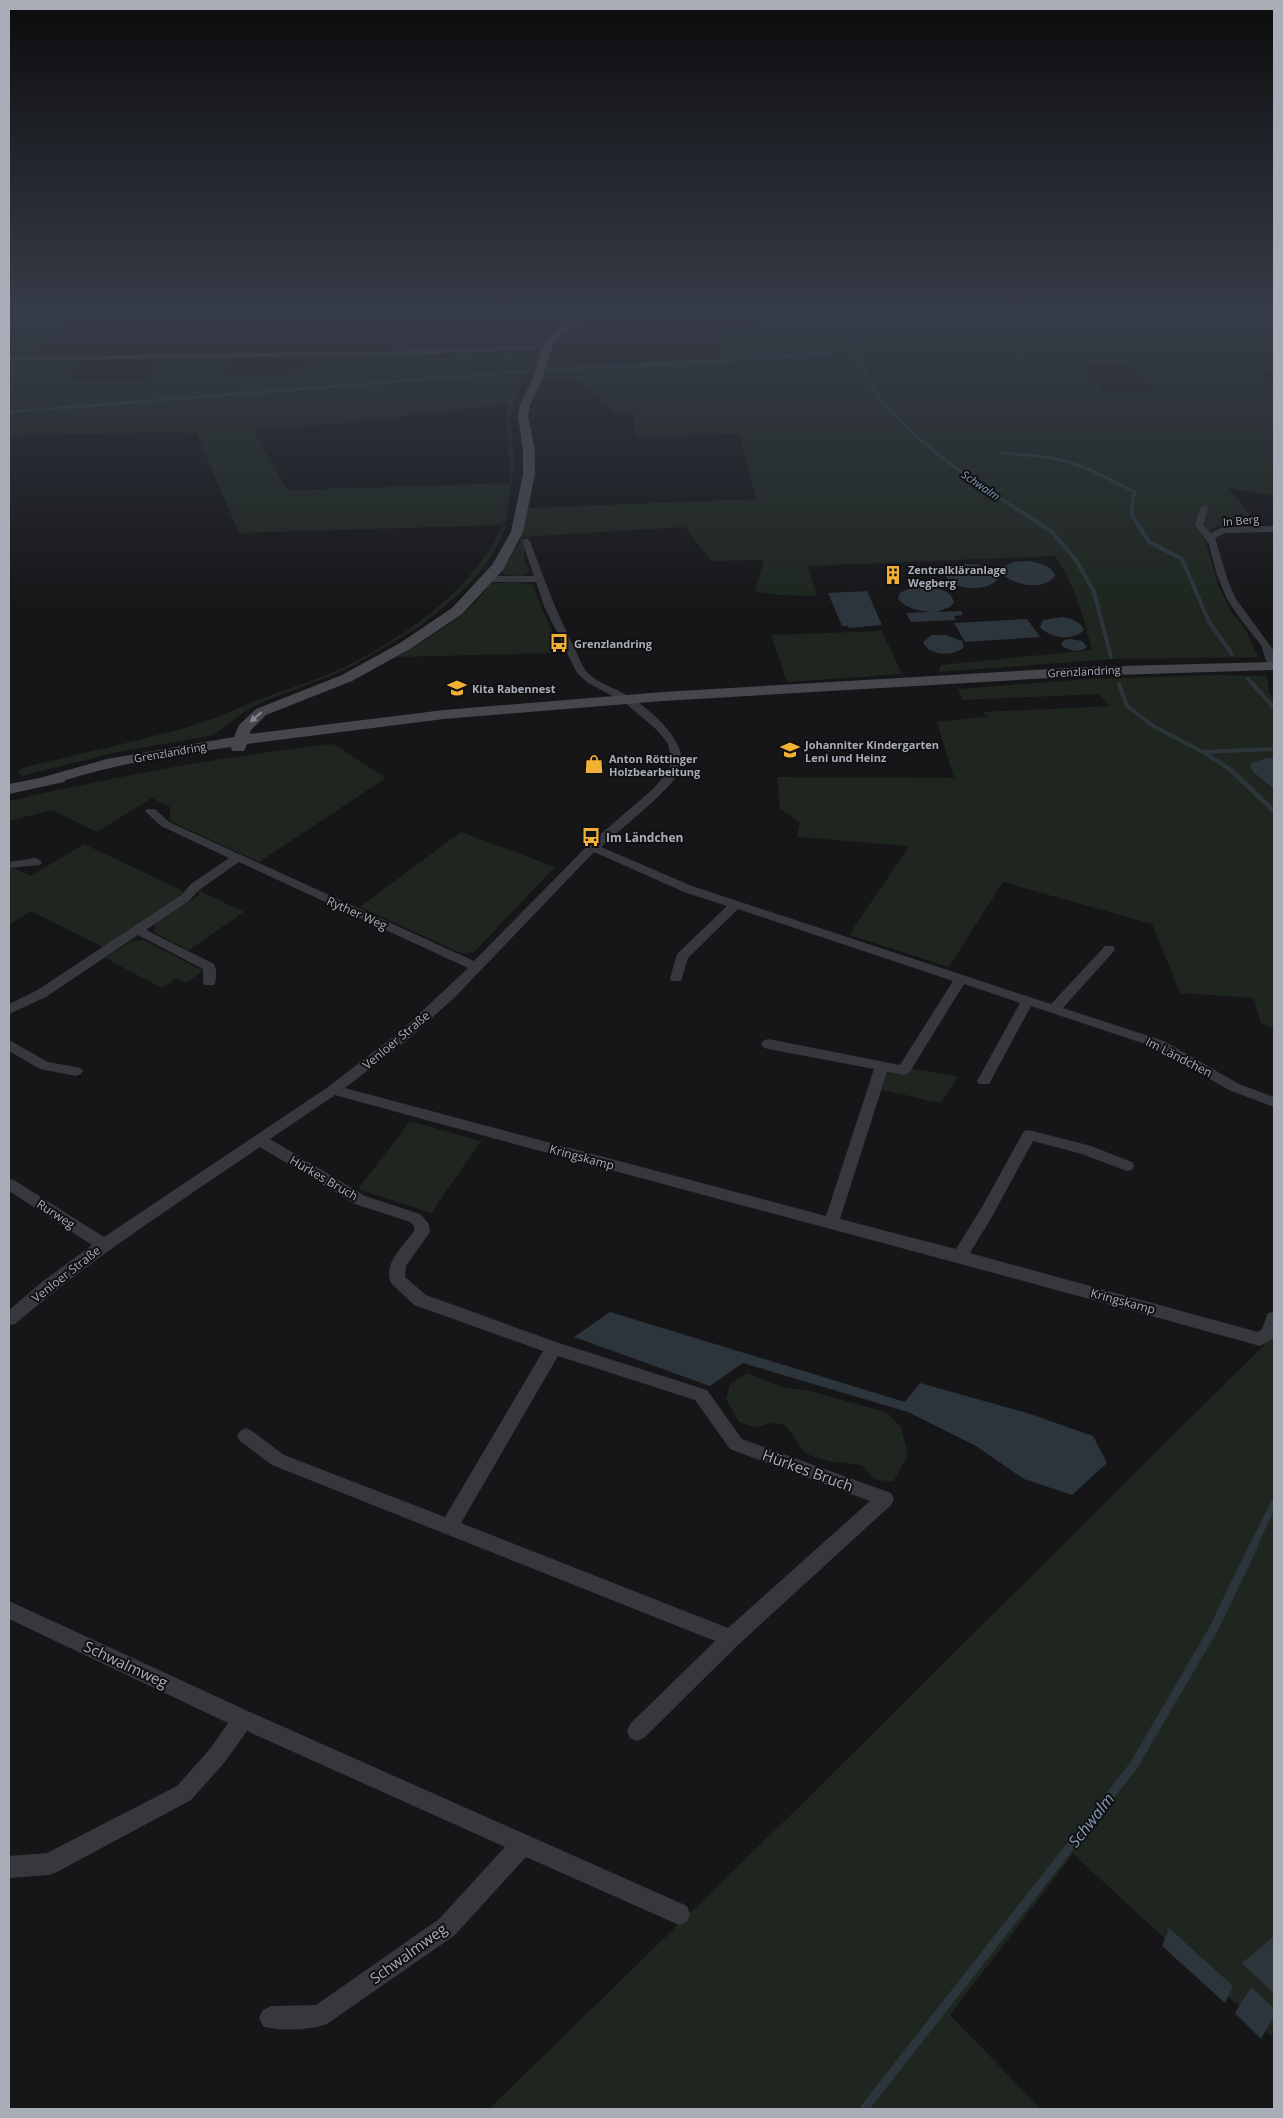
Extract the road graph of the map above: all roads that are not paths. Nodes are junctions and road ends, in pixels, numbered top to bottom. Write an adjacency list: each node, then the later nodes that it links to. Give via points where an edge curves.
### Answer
1 (525, 412): 6 (main road, via 530,470 520,522 508,553)
2 (1204, 508): 4 (street, via 1199,525)
3 (1274, 529): 4 (street, In Berg, via 1223,530)
4 (1210, 537): 8 (street, via 1230,594 1273,659)
5 (526, 541): 7 (street, Venloer Straße)
6 (489, 579): 7 (street); 9 (main road, via 457,611 405,646 346,678)
7 (539, 579): 10 (street, Venloer Straße, via 558,628 581,671 592,682)
8 (1274, 666): 10 (main road, Grenzlandring, via 1079,670)
9 (289, 702): 11 (main road, via 274,714); 12 (main road, one-way to 12, via 262,712 244,728)
10 (632, 704): 11 (main road, Grenzlandring); 15 (street, Venloer Straße, via 662,729 673,744 675,769 667,782)
11 (263, 740): 12 (main road, Grenzlandring)
12 (238, 744): 13 (main road, Grenzlandring)
13 (9, 789)
14 (151, 811): 16 (street, Ryther Weg, via 165,824)
15 (592, 847): 19 (street, Im Ländchen, via 688,889); 22 (street, Venloer Straße)
16 (237, 858): 20 (street); 22 (street, Ryther Weg)
17 (36, 862): 18 (street)
18 (9, 865)
19 (735, 905): 23 (street, via 682,957); 24 (street, Im Ländchen)
20 (137, 930): 25 (street, via 209,966); 27 (street, via 41,994 23,1000)
21 (1110, 949): 28 (street)
22 (476, 967): 34 (street, Venloer Straße, via 406,1033)
23 (676, 978)
24 (961, 979): 26 (street, Im Ländchen); 31 (street, via 904,1070)
25 (209, 982)
26 (1027, 1001): 28 (street, Im Ländchen); 33 (street)
27 (9, 1010)
28 (1053, 1010): 35 (street, Im Ländchen, via 1159,1044 1234,1087)
29 (768, 1044): 31 (street)
30 (9, 1045): 32 (street, via 45,1066)
31 (882, 1066): 39 (street)
32 (76, 1071)
33 (984, 1081)
34 (333, 1090): 36 (street, Venloer Straße); 39 (street, Kringskamp)
35 (1274, 1102)
36 (260, 1140): 40 (street, Venloer Straße); 44 (street, Hürkes Bruch, via 360,1200 415,1218 421,1224 422,1232 398,1265 397,1279 420,1300)
37 (1128, 1166): 41 (street, via 1086,1150 1029,1136)
38 (9, 1184): 40 (street, Rurweg)
39 (831, 1223): 41 (street, Kringskamp)
40 (104, 1245): 43 (street, Venloer Straße)
41 (960, 1256): 42 (street, Kringskamp, via 1260,1339 1269,1333)
42 (1274, 1318)
43 (9, 1319)
44 (554, 1348): 46 (street); 48 (street, Hürkes Bruch, via 701,1395 736,1444 885,1499)
45 (246, 1436): 46 (street, via 278,1460)
46 (448, 1528): 48 (street)
47 (9, 1610): 49 (street, Schwalmweg)
48 (731, 1638): 50 (street, Hürkes Bruch)
49 (244, 1719): 51 (street, Schwalmweg); 52 (street, via 184,1793 48,1864)
50 (637, 1731)
51 (522, 1845): 53 (street, Schwalmweg); 54 (street, Schwalmweg, via 447,1927 319,2016)
52 (9, 1867)
53 (678, 1914)
54 (271, 2018)

